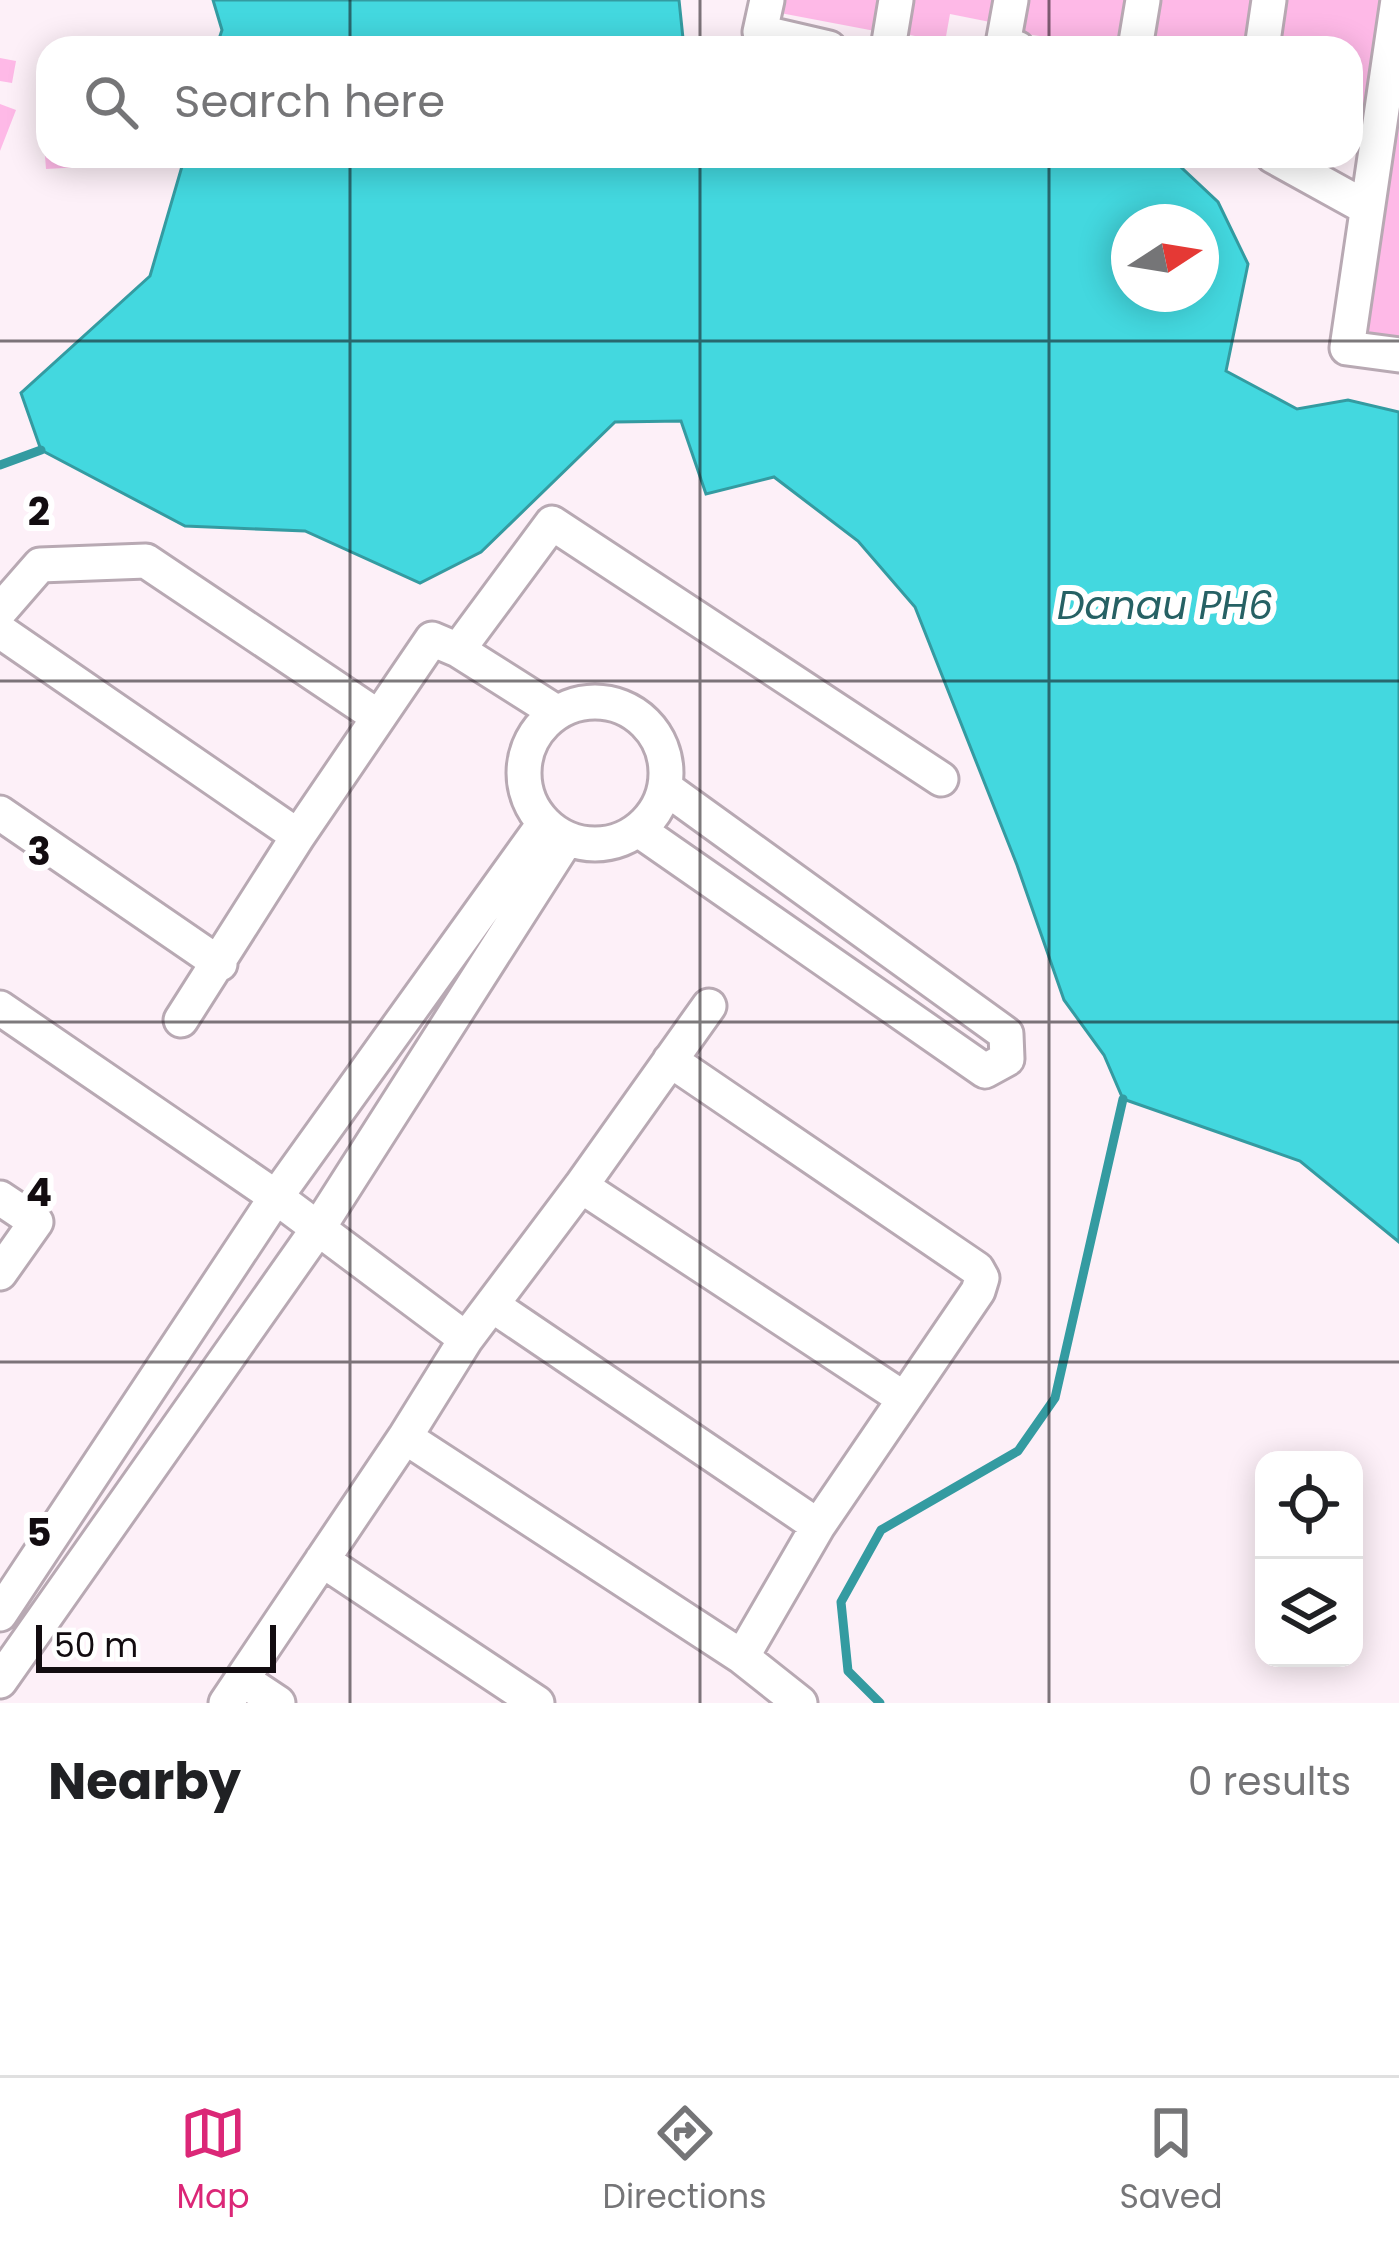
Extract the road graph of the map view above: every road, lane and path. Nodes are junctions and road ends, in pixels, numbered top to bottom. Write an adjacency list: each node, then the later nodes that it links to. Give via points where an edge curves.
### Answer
1 (766, 0): 7 (street, via 760,32)
2 (896, 0): 8 (street)
3 (1011, 0): 9 (street)
4 (1143, 0): 10 (street)
5 (1269, 0): 11 (street)
6 (1398, 0): 13 (street)
7 (777, 36)
8 (890, 36)
9 (1004, 36)
10 (1138, 36)
11 (1264, 36)
12 (1295, 168): 13 (street)
13 (1367, 208): 14 (street, via 1347,348)
14 (1399, 356)
15 (0, 611): 19 (street, via 40,565 146,561)
16 (0, 631): 25 (street)
17 (458, 650): 18 (street); 19 (street, via 432,639); 20 (street, via 553,523)
18 (556, 712): 21 (street, via 596,700 636,713 663,746); 24 (street, via 528,745 523,787)
19 (377, 716): 25 (street)
20 (941, 779)
21 (667, 789): 23 (street); 23 (street, via 1006,1034 1007,1059 985,1071)
22 (0, 813): 26 (street)
23 (640, 831): 24 (street, via 604,847)
24 (555, 833): 32 (street); 34 (street)
25 (298, 836): 26 (street)
26 (220, 964): 29 (street)
27 (709, 1006): 30 (street)
28 (0, 1008): 32 (street)
29 (181, 1020)
30 (670, 1060): 31 (street); 38 (street, via 976,1269 978,1291)
31 (581, 1186): 36 (street); 38 (street)
32 (276, 1197): 34 (street); 42 (street)
33 (0, 1198): 35 (street, via 36,1222)
34 (317, 1230): 37 (street); 44 (street)
35 (0, 1273)
36 (492, 1305): 37 (street); 40 (street)
37 (466, 1339): 39 (street)
38 (903, 1398): 40 (street)
39 (405, 1437): 41 (street); 43 (street)
40 (818, 1526): 43 (street)
41 (322, 1560): 45 (street); 47 (street)
42 (0, 1614)
43 (742, 1657): 48 (street)
44 (0, 1682)
45 (234, 1691): 46 (street)
46 (278, 1703)
47 (537, 1703)
48 (800, 1703)

